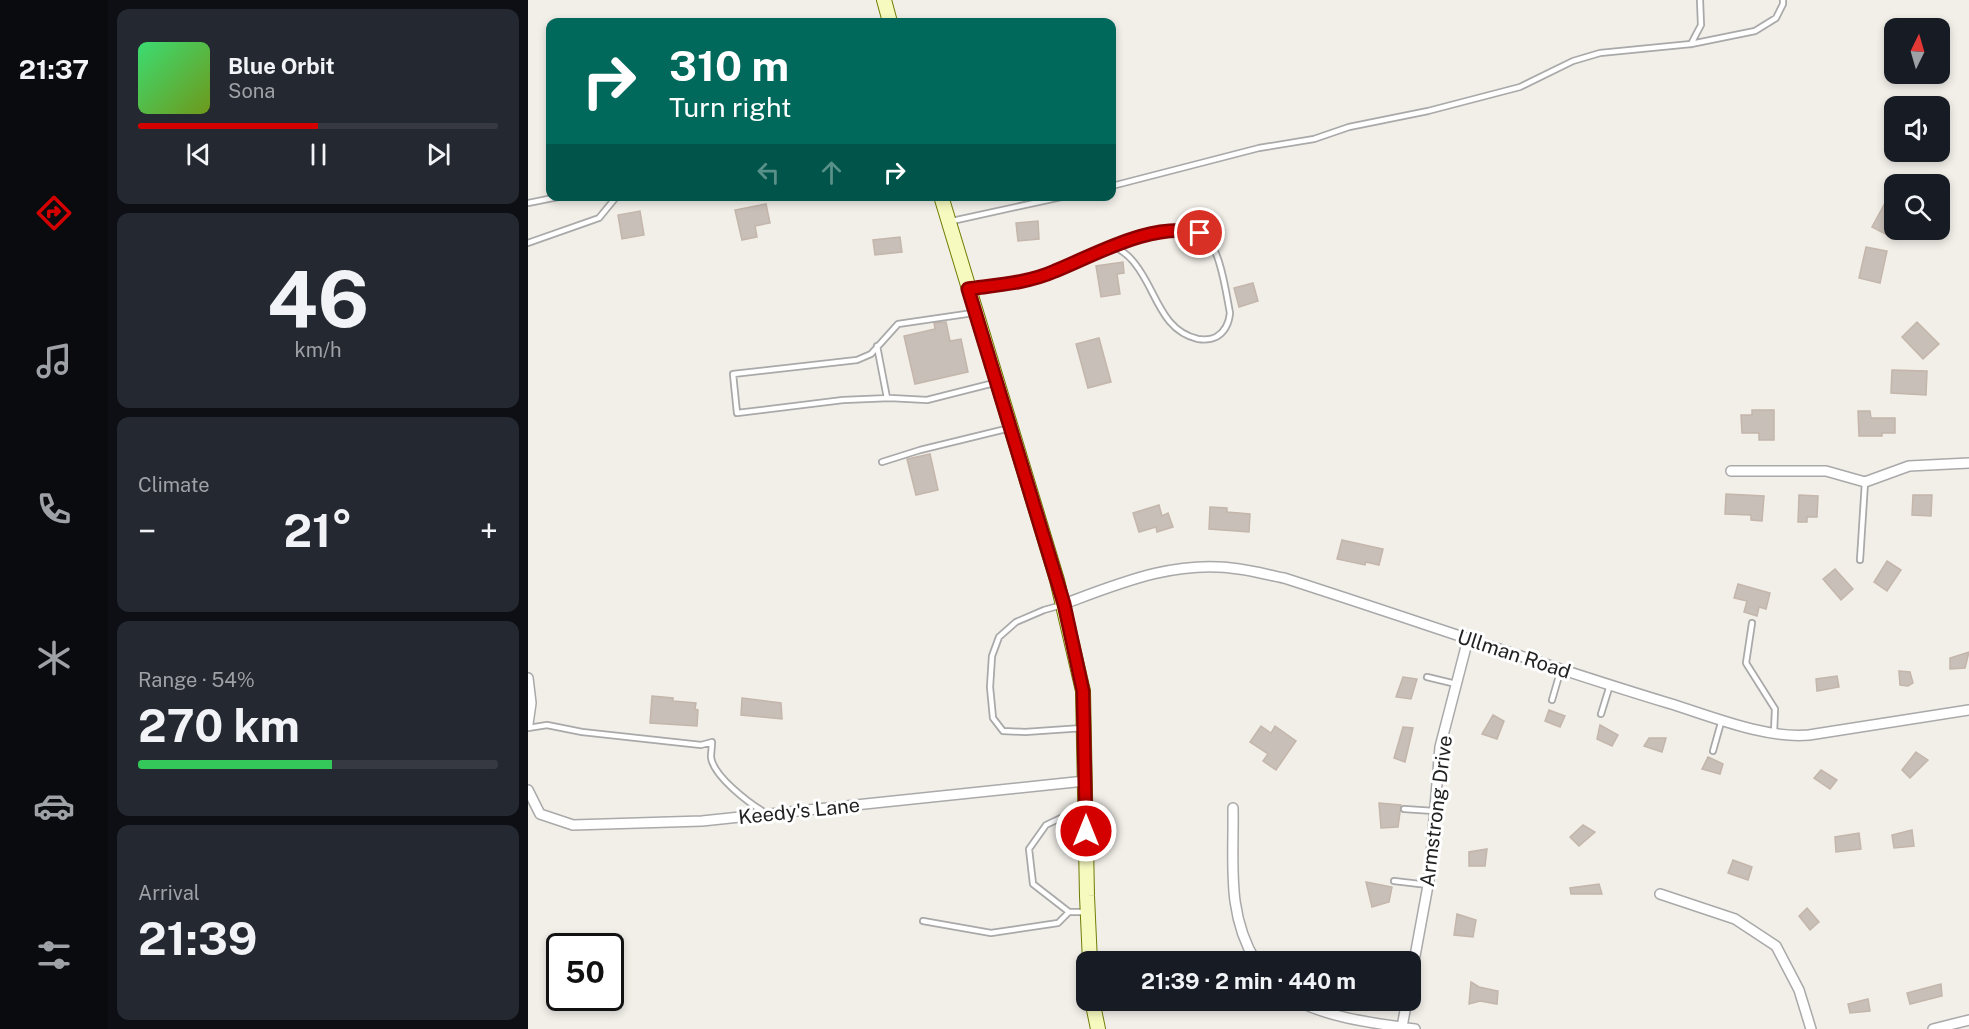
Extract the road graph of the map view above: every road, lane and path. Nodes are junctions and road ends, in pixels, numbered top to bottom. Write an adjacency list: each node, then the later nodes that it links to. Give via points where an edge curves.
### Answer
1 (884, 0): 4 (main road)
2 (1700, 0): 5 (lane, via 1701,25)
3 (1783, 0): 5 (lane, via 1776,18 1755,31)
4 (889, 18)
5 (1691, 44): 6 (lane, via 1600,53 1520,87)
6 (1116, 185)
7 (546, 199): 11 (lane)
8 (613, 201): 13 (lane, via 599,218)
9 (943, 201): 12 (main road)
10 (1043, 201): 12 (lane)
11 (528, 203)
12 (949, 221): 15 (main road)
13 (528, 243)
14 (1112, 245): 14 (lane, via 1176,229 1200,233 1217,255 1230,313 1225,328 1213,339 1205,340 1179,332 1131,259); 15 (lane, via 1054,272)
15 (968, 289): 16 (main road)
16 (975, 312): 17 (lane, via 898,324); 18 (main road)
17 (877, 346): 19 (lane); 19 (lane, via 871,354 857,360 733,374 737,413)
18 (997, 382): 19 (lane, via 927,400); 20 (main road)
19 (887, 398)
20 (1011, 427): 21 (lane); 26 (main road)
21 (882, 462)
22 (1969, 463): 24 (street, via 1909,466)
23 (1731, 471): 24 (street, via 1826,471)
24 (1865, 482): 25 (lane)
25 (1860, 560)
26 (1064, 604): 28 (street, Ullman Road, via 1148,574 1178,568 1238,568 1284,578); 39 (main road, via 1083,691); 39 (lane, via 1016,622 999,637 992,656 993,718 1003,731)
27 (1752, 622): 40 (lane, via 1746,663 1775,709)
28 (1468, 639): 29 (street, Ullman Road); 32 (street, Armstrong Drive)
29 (1561, 669): 33 (street, Ullman Road); 34 (lane)
30 (1427, 677): 32 (lane)
31 (528, 678): 38 (street)
32 (1456, 684): 47 (street, Armstrong Drive, via 1440,747)
33 (1610, 685): 36 (lane); 37 (street, Ullman Road)
34 (1552, 700)
35 (1969, 710): 40 (street, Ullman Road, via 1809,735)
36 (1602, 714)
37 (1722, 719): 40 (street, Ullman Road); 41 (lane)
38 (528, 726): 48 (lane, via 547,725 700,745 712,742 711,759 720,773 749,803)
39 (1084, 728): 42 (main road)
40 (1774, 734)
41 (1713, 751)
42 (1085, 781): 46 (main road); 48 (street, Keedy's Lane)
43 (528, 790): 48 (street, Keedy's Lane, via 540,814 573,825 702,821)
44 (1233, 808): 56 (street, via 1234,901)
45 (1404, 809): 47 (lane)
46 (1086, 810): 52 (lane, via 1046,825 1029,849 1033,884); 53 (main road)
47 (1434, 811): 50 (street, Armstrong Drive)
48 (768, 814)
49 (1395, 881): 50 (lane)
50 (1428, 885): 57 (street, Armstrong Drive)
51 (1660, 894): 65 (street, via 1735,919 1776,946 1799,990)
52 (1069, 912): 53 (lane); 54 (lane, via 1058,923 990,933)
53 (1088, 912): 55 (main road)
54 (923, 921)
55 (1090, 951)
56 (1250, 951)
57 (1416, 951)
58 (1094, 1011): 63 (main road)
59 (1317, 1011): 62 (street)
60 (1405, 1011): 62 (street)
61 (1969, 1020): 66 (street)
62 (1402, 1027): 64 (street)
63 (1098, 1029)
64 (1415, 1029)
65 (1811, 1029)
66 (1933, 1029)

